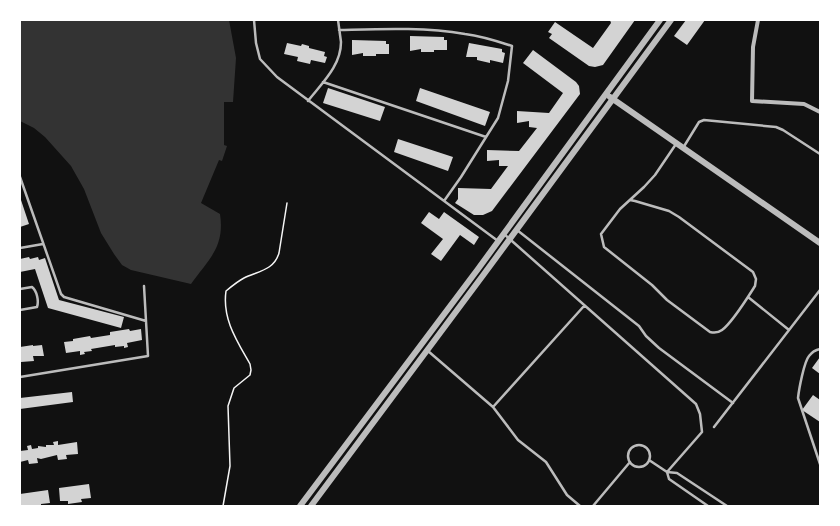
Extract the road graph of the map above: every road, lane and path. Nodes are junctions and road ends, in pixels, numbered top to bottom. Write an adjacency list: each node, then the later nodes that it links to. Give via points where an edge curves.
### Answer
1 (254, 20): 10 (lane, via 260,59 277,77)
2 (338, 20): 6 (lane)
3 (660, 20): 8 (street)
4 (670, 20): 9 (street)
5 (758, 20): 11 (street, via 752,101 804,104)
6 (339, 30): 7 (lane, via 339,57 335,67); 12 (lane, via 447,31 484,37 512,46 510,68 498,118)
7 (323, 82): 10 (lane); 12 (lane)
8 (606, 94): 9 (street); 21 (street)
9 (612, 99): 13 (street); 20 (street)
10 (308, 101): 18 (lane)
11 (820, 112)
12 (486, 137): 18 (lane)
13 (677, 144): 14 (street); 17 (lane, via 655,175)
14 (683, 148): 15 (lane, via 699,122 704,120 776,127); 24 (street)
15 (820, 154)
16 (20, 177): 25 (lane)
17 (630, 200): 30 (lane, via 669,211 753,272 755,286); 30 (lane, via 601,234 602,243 667,300 710,332 716,333 728,324)
18 (444, 201): 23 (lane)
19 (287, 203): 45 (path, via 276,260 266,270 244,278 226,291 226,310 230,326 251,370 250,375 234,388 228,406 230,466)
20 (517, 229): 22 (street); 38 (lane, via 639,326 659,348)
21 (503, 234): 22 (lane); 23 (street)
22 (510, 239): 31 (lane); 36 (street)
23 (498, 241): 46 (street)
24 (820, 243)
25 (43, 244): 26 (lane); 33 (lane, via 59,290 64,297)
26 (20, 248)
27 (144, 286): 33 (lane)
28 (20, 289): 32 (lane, via 32,287 39,303 37,307)
29 (820, 290): 34 (lane)
30 (748, 297): 34 (lane)
31 (584, 306): 39 (lane); 44 (lane, via 696,404 702,432)
32 (20, 310)
33 (146, 321): 37 (lane, via 148,356)
34 (790, 330): 38 (lane)
35 (820, 349): 43 (lane, via 807,359 798,398)
36 (427, 351): 39 (lane); 47 (street)
37 (20, 377)
38 (733, 402): 40 (lane)
39 (493, 408): 48 (lane, via 518,440 546,462 567,495)
40 (714, 427)
41 (649, 460): 42 (lane, via 641,466 635,466); 42 (lane, via 648,449 643,445 637,445 629,452); 44 (lane)
42 (630, 462): 49 (lane)
43 (820, 464)
44 (667, 472): 50 (lane, via 669,479); 51 (lane, via 677,473)
45 (223, 506)
46 (300, 506)
47 (312, 506)
48 (580, 506)
49 (594, 506)
50 (708, 506)
51 (727, 506)

